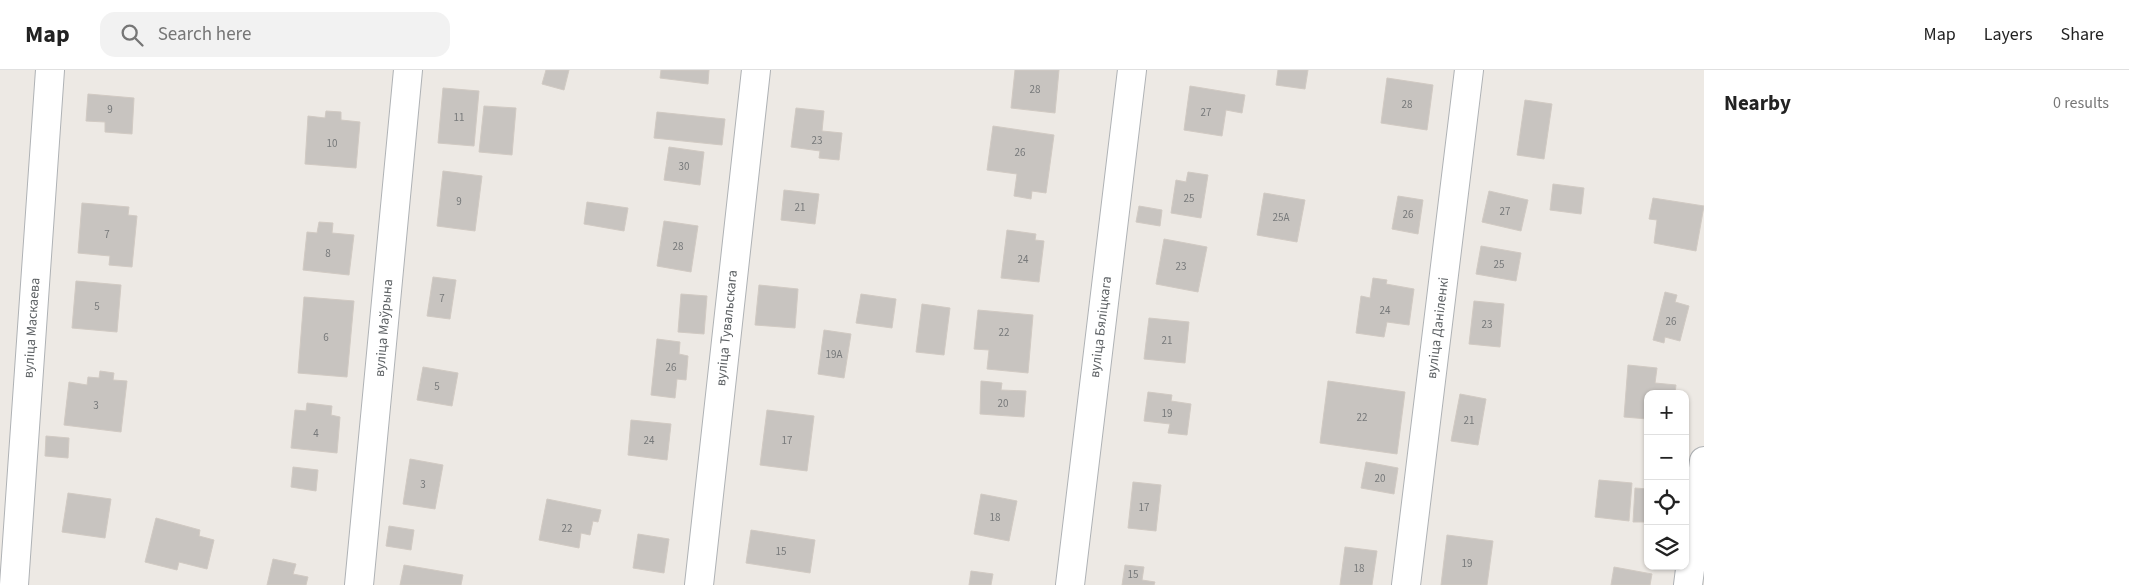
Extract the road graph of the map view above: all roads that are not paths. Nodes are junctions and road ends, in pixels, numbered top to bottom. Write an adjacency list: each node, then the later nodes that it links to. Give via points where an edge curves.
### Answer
1 (50, 70): 6 (street, вуліца Маскаева)
2 (408, 70): 10 (street, вуліца Маўрына)
3 (756, 70): 11 (street, вуліца Тувальскага)
4 (1132, 70): 12 (street, вуліца Бяліцкага)
5 (1469, 70): 13 (street, вуліца Даніленкі)
6 (24, 458): 8 (street); 9 (street, вуліца Маскаева)
7 (1704, 461): 14 (street)
8 (0, 476)
9 (14, 585)
10 (359, 585)
11 (699, 585)
12 (1070, 585)
13 (1406, 585)
14 (1688, 585)

